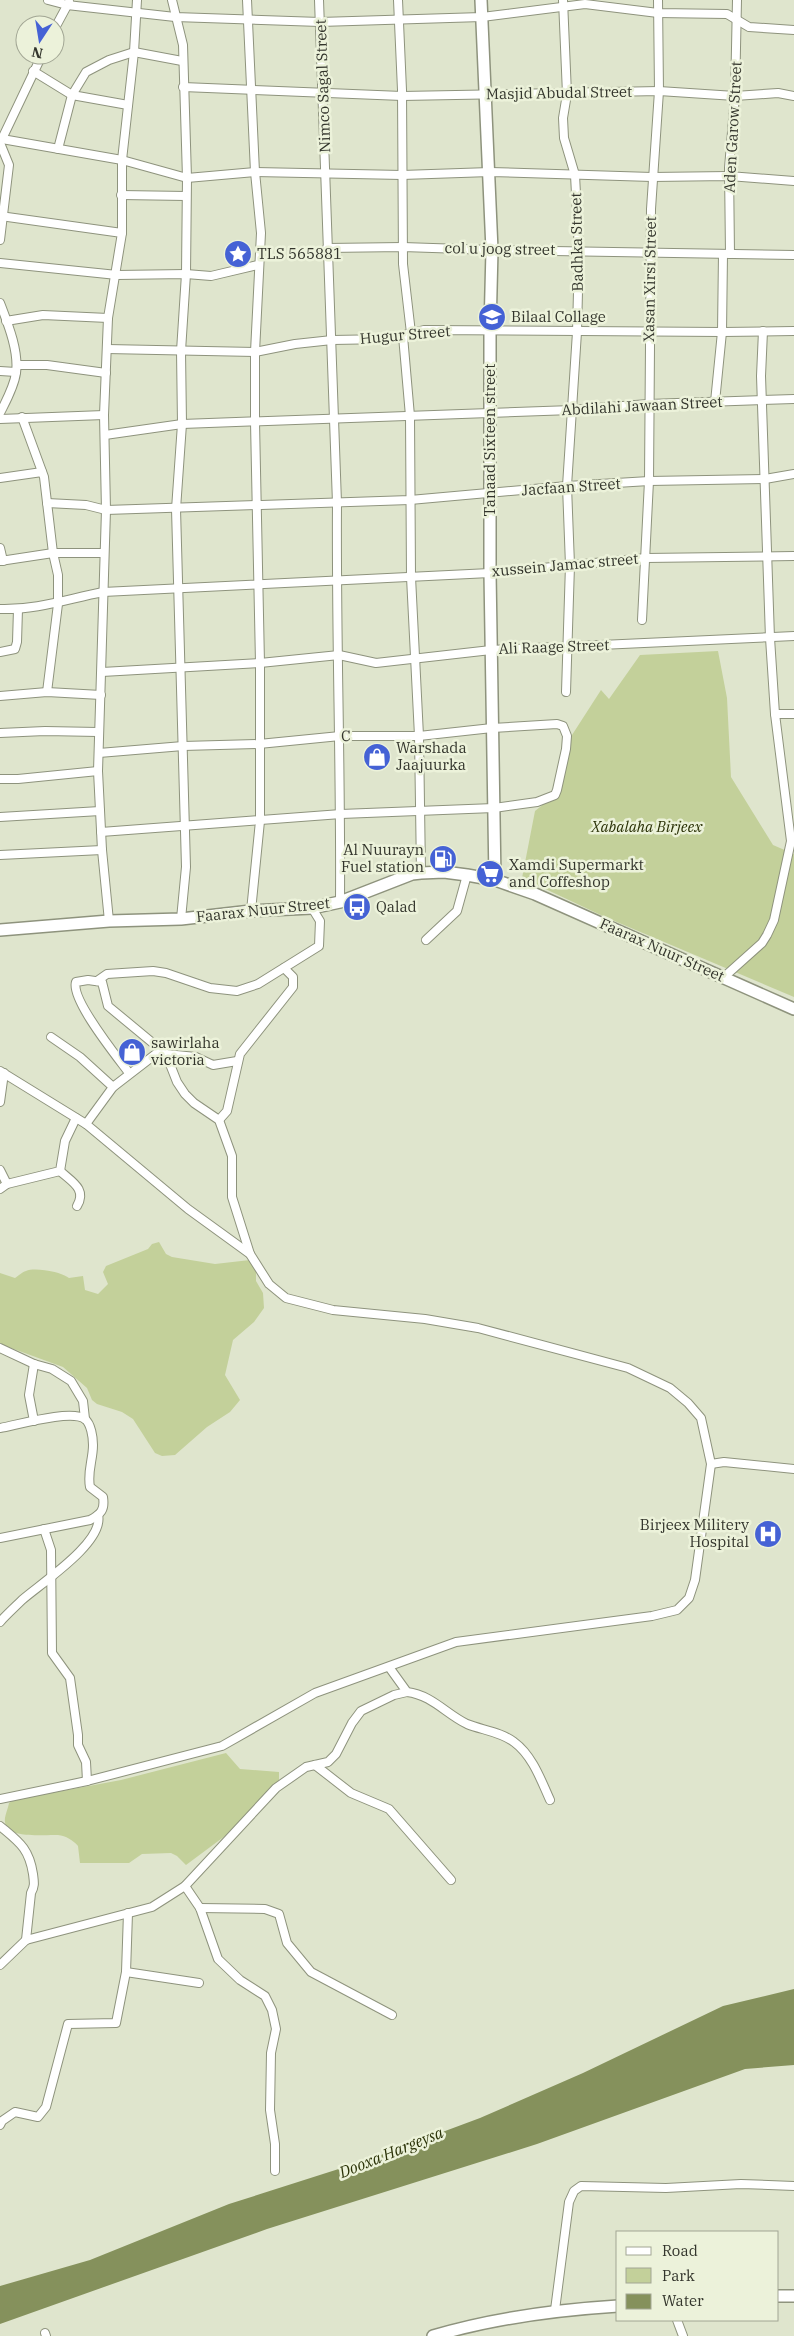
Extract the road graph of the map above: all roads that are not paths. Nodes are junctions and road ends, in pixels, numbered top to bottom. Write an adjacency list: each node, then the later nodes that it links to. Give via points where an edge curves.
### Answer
1 (48, 0): 10 (street)
2 (137, 0): 12 (street)
3 (172, 0): 15 (street)
4 (247, 0): 18 (street)
5 (319, 0): 20 (street, Nimco Sagal Street)
6 (398, 0): 19 (street)
7 (481, 0): 16 (street, Tanaad Sixteen street)
8 (658, 0): 13 (street, Xasan Xirsi Street)
9 (737, 0): 17 (street, Aden Garow Street)
10 (69, 2): 12 (street); 14 (street)
11 (563, 3): 13 (street); 16 (street); 30 (street, Badhka Street)
12 (136, 13): 15 (street); 22 (street)
13 (658, 13): 17 (street, via 727,14); 28 (street, Xasan Xirsi Street)
14 (62, 15)
15 (175, 17): 18 (street); 23 (street, via 182,37)
16 (482, 17): 19 (street); 32 (street, Tanaad Sixteen street)
17 (738, 19): 21 (street, via 749,27); 34 (street, Aden Garow Street)
18 (248, 20): 20 (street); 27 (street)
19 (398, 21): 20 (street); 33 (street)
20 (320, 22): 29 (street, Nimco Sagal Street)
21 (794, 30)
22 (134, 52): 23 (street); 31 (street, via 86,72); 36 (street)
23 (182, 61): 26 (street)
24 (36, 65): 25 (street)
25 (33, 71): 31 (street); 37 (street)
26 (183, 87): 27 (street, Masjid Abudal Street); 47 (street)
27 (251, 91): 29 (street, Masjid Abudal Street); 40 (street)
28 (660, 91): 30 (street, Masjid Abudal Street); 34 (street, Masjid Abudal Street); 46 (street, Xasan Xirsi Street)
29 (323, 92): 33 (street, Masjid Abudal Street); 41 (street, Nimco Sagal Street)
30 (567, 94): 32 (street, Masjid Abudal Street); 44 (street, Badhka Street, via 564,138)
31 (72, 95): 36 (street); 38 (street)
32 (486, 95): 33 (street, Masjid Abudal Street); 42 (street, Tanaad Sixteen street)
33 (402, 96): 43 (street)
34 (735, 96): 35 (street, Masjid Abudal Street, via 763,93); 45 (street, Aden Garow Street)
35 (794, 96)
36 (128, 105): 39 (street)
37 (1, 142): 38 (street); 51 (street, via 9,165)
38 (58, 149): 39 (street)
39 (122, 160): 47 (street); 49 (street)
40 (255, 172): 41 (street); 47 (street); 62 (street, via 261,233)
41 (326, 172): 43 (street); 55 (street, Nimco Sagal Street)
42 (490, 172): 43 (street); 44 (street); 56 (street, Tanaad Sixteen street)
43 (402, 175): 54 (street)
44 (575, 175): 46 (street); 57 (street, Badhka Street)
45 (729, 176): 46 (street); 48 (street); 59 (street, Aden Garow Street)
46 (652, 177): 58 (street, Xasan Xirsi Street)
47 (187, 178): 50 (street)
48 (794, 181)
49 (121, 195): 50 (street); 52 (street)
50 (186, 196): 63 (street)
51 (2, 216): 52 (street); 53 (street)
52 (122, 233): 64 (street)
53 (0, 240)
54 (403, 247): 55 (street, col u joog street); 56 (street, col u joog street); 74 (street)
55 (327, 248): 75 (street, Nimco Sagal Street)
56 (492, 250): 57 (street, col u joog street); 68 (street, Tanaad Sixteen street)
57 (579, 251): 58 (street, col u joog street); 72 (street, Badhka Street)
58 (651, 253): 59 (street, col u joog street); 69 (street, Xasan Xirsi Street)
59 (726, 254): 60 (street, col u joog street); 73 (street, Aden Garow Street)
60 (794, 255)
61 (0, 263): 64 (street)
62 (258, 265): 63 (street, via 211,276); 78 (street)
63 (186, 274): 64 (street); 77 (street)
64 (117, 276): 66 (street)
65 (0, 303): 67 (street)
66 (108, 318): 67 (street, via 43,315); 76 (street)
67 (6, 321): 79 (street)
68 (490, 330): 72 (street, Hugur Street); 74 (street, Hugur Street, via 424,330); 87 (street, Tanaad Sixteen street)
69 (649, 331): 72 (street, Hugur Street); 73 (street, Hugur Street); 85 (street, Xasan Xirsi Street)
70 (763, 331): 71 (street, Hugur Street); 73 (street, Hugur Street); 83 (street)
71 (794, 331)
72 (577, 332): 86 (street, Badhka Street)
73 (722, 332): 84 (street, Aden Garow Street)
74 (407, 335): 75 (street, Hugur Street); 90 (street)
75 (332, 340): 78 (street, Hugur Street); 93 (street, Nimco Sagal Street)
76 (107, 349): 77 (street, Hugur Street); 81 (street)
77 (181, 351): 78 (street, Hugur Street); 95 (street)
78 (256, 352): 94 (street)
79 (16, 369): 80 (street); 81 (street, via 46,365); 88 (street)
80 (0, 371)
81 (106, 373): 89 (street)
82 (794, 399): 83 (street, Abdilahi Jawaan Street)
83 (762, 400): 84 (street, Abdilahi Jawaan Street); 100 (street)
84 (715, 402): 85 (street, Abdilahi Jawaan Street)
85 (648, 404): 86 (street, Abdilahi Jawaan Street); 101 (street, Xasan Xirsi Street)
86 (572, 410): 87 (street, Abdilahi Jawaan Street); 102 (street, Badhka Street)
87 (490, 412): 90 (street, Abdilahi Jawaan Street); 103 (street, Tanaad Sixteen street)
88 (0, 414)
89 (104, 415): 91 (street); 96 (street)
90 (410, 416): 93 (street, Abdilahi Jawaan Street); 104 (street)
91 (22, 417): 92 (street); 97 (street)
92 (0, 419)
93 (334, 420): 94 (street, Abdilahi Jawaan Street); 105 (street, Nimco Sagal Street)
94 (255, 422): 95 (street, Abdilahi Jawaan Street); 107 (street)
95 (182, 424): 96 (street, Abdilahi Jawaan Street); 108 (street)
96 (105, 435): 109 (street)
97 (42, 472): 99 (street); 106 (street)
98 (794, 474): 100 (street, Jacfaan Street)
99 (0, 478)
100 (765, 479): 101 (street, Jacfaan Street); 113 (street)
101 (649, 481): 102 (street, Jacfaan Street); 115 (street, Xasan Xirsi Street)
102 (567, 486): 103 (street, Jacfaan Street); 117 (street, Badhka Street)
103 (490, 493): 104 (street, Jacfaan Street); 118 (street, Tanaad Sixteen street)
104 (410, 500): 105 (street, Jacfaan Street); 119 (street)
105 (337, 503): 107 (street, Jacfaan Street); 120 (street, Nimco Sagal Street)
106 (47, 504): 109 (street, Jacfaan Street, via 86,505); 111 (street)
107 (258, 506): 108 (street, Jacfaan Street); 121 (street)
108 (176, 509): 109 (street, Jacfaan Street); 122 (street)
109 (106, 510): 112 (street)
110 (0, 548): 116 (street)
111 (52, 553): 112 (street); 116 (street); 124 (street, via 58,575)
112 (104, 553): 123 (street)
113 (766, 555): 114 (street, xussein Jamac street); 115 (street, xussein Jamac street); 129 (street)
114 (794, 556)
115 (646, 558): 117 (street, xussein Jamac street); 127 (street, Xasan Xirsi Street)
116 (2, 561)
117 (570, 565): 118 (street, xussein Jamac street); 130 (street, Badhka Street)
118 (490, 572): 119 (street, xussein Jamac street); 131 (street, Tanaad Sixteen street)
119 (411, 577): 120 (street, xussein Jamac street); 134 (street)
120 (336, 579): 121 (street, xussein Jamac street); 133 (street, Nimco Sagal Street)
121 (259, 585): 122 (street, xussein Jamac street); 135 (street)
122 (180, 588): 123 (street, xussein Jamac street); 136 (street)
123 (103, 592): 124 (street, xussein Jamac street); 137 (street)
124 (58, 604): 126 (street, xussein Jamac street); 138 (street)
125 (0, 609): 126 (street, xussein Jamac street)
126 (18, 610): 132 (street, via 15,649)
127 (642, 620)
128 (794, 636): 129 (street, Ali Raage Street)
129 (770, 638): 130 (street, Ali Raage Street); 142 (street)
130 (566, 647): 131 (street, Ali Raage Street); 139 (street, Badhka Street)
131 (491, 650): 134 (street, Ali Raage Street); 144 (street, Tanaad Sixteen street)
132 (0, 652)
133 (339, 655): 134 (street, Ali Raage Street, via 369,663); 135 (street); 147 (street, Nimco Sagal Street)
134 (416, 658): 148 (street)
135 (260, 663): 136 (street); 149 (street)
136 (181, 666): 137 (street); 150 (street)
137 (102, 672): 140 (street)
138 (47, 692): 140 (street); 141 (street)
139 (566, 692)
140 (101, 695): 145 (street)
141 (0, 696)
142 (775, 714): 143 (street); 175 (street, via 791,835 790,852 774,920 767,935)
143 (794, 714)
144 (492, 728): 148 (street, C); 154 (street, Tanaad Sixteen street); 154 (street, C, via 557,724 563,726 567,736 555,795 537,802)
145 (98, 732): 146 (street); 151 (street)
146 (0, 733)
147 (340, 736): 148 (street, C); 149 (street, C); 157 (street, Nimco Sagal Street)
148 (420, 736): 156 (street)
149 (259, 744): 150 (street, C); 159 (street)
150 (183, 746): 151 (street, C); 160 (street)
151 (99, 753): 152 (street)
152 (98, 771): 153 (street); 155 (street)
153 (0, 779)
154 (494, 808): 156 (street); 166 (street, Tanaad Sixteen street)
155 (100, 811): 158 (street); 161 (street)
156 (420, 811): 157 (street); 164 (street)
157 (341, 814): 159 (street); 167 (street, Nimco Sagal Street)
158 (0, 817)
159 (260, 821): 160 (street); 169 (street)
160 (184, 825): 161 (street); 170 (street, via 186,867)
161 (101, 832): 162 (street)
162 (102, 850): 163 (street); 171 (street)
163 (0, 855)
164 (420, 873): 165 (street, Faarax Nuur Street); 167 (street, Faarax Nuur Street)
165 (467, 875): 166 (street, Faarax Nuur Street); 173 (street, via 457,911)
166 (495, 880): 175 (street, Faarax Nuur Street, via 535,894)
167 (340, 902): 168 (street, Faarax Nuur Street)
168 (312, 908): 169 (street, Faarax Nuur Street); 174 (street, via 320,921 319,946)
169 (251, 911): 170 (street, Faarax Nuur Street)
170 (181, 919): 171 (street, Faarax Nuur Street)
171 (109, 921): 172 (street, Faarax Nuur Street)
172 (0, 930)
173 (426, 940)
174 (284, 968): 176 (street, via 258,984 237,991 210,988 153,971 107,974); 180 (street, via 293,977 293,987 240,1054)
175 (724, 977): 177 (street, Faarax Nuur Street)
176 (97, 981): 179 (street, via 102,982 108,1006); 182 (street, via 76,982 74,986 89,1018)
177 (794, 1009)
178 (52, 1037): 183 (street)
179 (163, 1052): 180 (street, via 196,1057 213,1065); 182 (street); 186 (street, via 186,1094)
180 (238, 1061): 186 (street, via 227,1111)
181 (2, 1072): 184 (street); 185 (street)
182 (129, 1073): 183 (street)
183 (113, 1087): 187 (street)
184 (0, 1102)
185 (76, 1118): 187 (street); 189 (street, via 65,1141)
186 (219, 1120): 192 (street, via 232,1156 232,1197)
187 (86, 1124): 192 (street, via 188,1209)
188 (0, 1170): 190 (street)
189 (60, 1171): 190 (street); 191 (street, via 80,1190)
190 (3, 1186)
191 (77, 1206)
192 (250, 1254): 198 (street, via 269,1284 286,1298 332,1310 478,1328 628,1368 670,1388 701,1418)
193 (0, 1348): 194 (street)
194 (34, 1364): 195 (street, via 52,1369 71,1381 82,1401); 196 (street, via 28,1395)
195 (84, 1419): 196 (street, via 58,1416); 200 (street, via 91,1428 93,1444 88,1477 90,1487 103,1497 104,1505)
196 (34, 1421): 197 (street)
197 (0, 1428)
198 (711, 1464): 199 (street, via 724,1462); 205 (street, via 695,1580 689,1598 677,1610 456,1642)
199 (794, 1469)
200 (98, 1515): 201 (street, via 90,1520); 203 (street, via 100,1520 94,1534 73,1560)
201 (44, 1529): 202 (street); 203 (street, via 51,1550)
202 (0, 1538)
203 (52, 1577): 204 (street); 208 (street, via 52,1653 70,1678 78,1745 86,1762)
204 (0, 1622)
205 (389, 1667): 206 (street); 208 (street, via 314,1693 222,1746)
206 (407, 1692): 207 (street, via 362,1711 336,1754 328,1762); 210 (street, via 439,1704 467,1723 514,1742 530,1758)
207 (315, 1765): 212 (street, via 351,1793 389,1810); 213 (street, via 306,1767 276,1788)
208 (87, 1781): 209 (street)
209 (0, 1799)
210 (550, 1800)
211 (0, 1826): 216 (street, via 22,1844 30,1858 35,1887 31,1894)
212 (451, 1880)
213 (185, 1886): 214 (street); 215 (street, via 152,1907)
214 (200, 1908): 220 (street, via 265,1909 279,1914 287,1943 312,1972); 222 (street, via 218,1959 240,1980 265,1996 272,2010 276,2029 271,2053 270,2110)
215 (128, 1913): 216 (street); 218 (street)
216 (26, 1940): 217 (street)
217 (0, 1965)
218 (126, 1972): 219 (street); 221 (street, via 116,2023 68,2024 46,2107 38,2117 15,2112)
219 (199, 1983)
220 (392, 2015)
221 (0, 2126)
222 (275, 2171)
223 (794, 2186): 227 (street, via 581,2186 574,2191 569,2202)
224 (779, 2296): 225 (street)
225 (794, 2296)
226 (616, 2306): 227 (street)
227 (555, 2310): 229 (street, via 466,2326)
228 (677, 2321): 230 (street)
229 (433, 2336)
230 (683, 2336)

